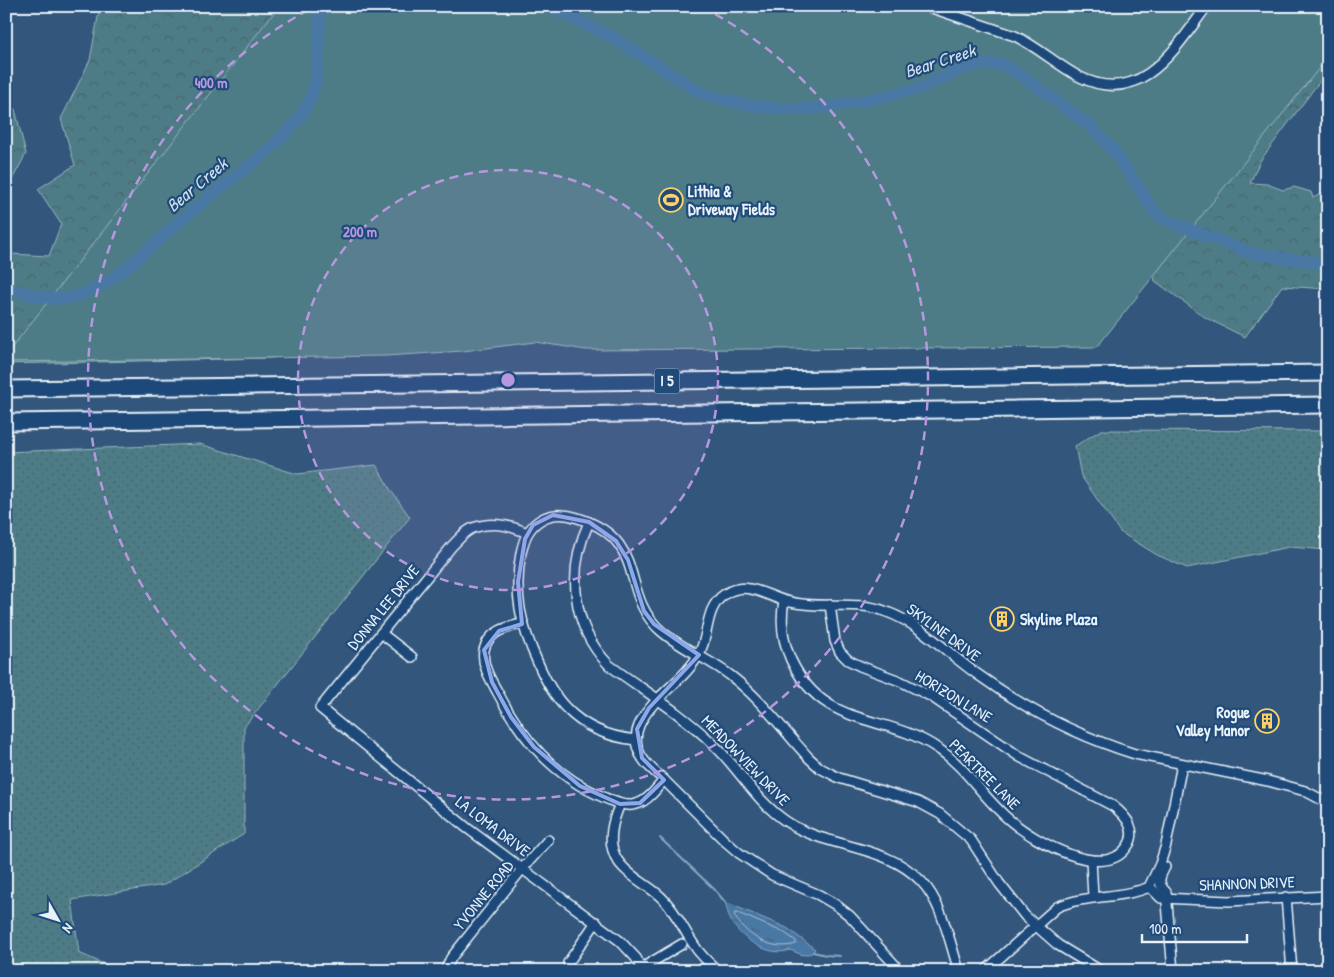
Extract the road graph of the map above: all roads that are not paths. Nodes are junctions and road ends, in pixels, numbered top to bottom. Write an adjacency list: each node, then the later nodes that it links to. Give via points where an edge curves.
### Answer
1 (926, 6): 2 (street, via 1026,41 1083,78 1116,84 1137,80 1160,66)
2 (1208, 6)
3 (1328, 373): 4 (highway, I 5)
4 (6, 390)
5 (1328, 405): 6 (highway, I 5)
6 (6, 422)
7 (590, 522): 8 (street, via 572,516 552,515 533,525); 13 (street, via 611,535 624,549 644,611 654,624); 15 (street, MEADOWVIEW DRIVE, via 576,564 578,609 583,626 609,665)
8 (527, 533): 11 (street, via 518,576); 12 (street, DONNA LEE DRIVE, via 505,524 472,528 452,546)
9 (784, 601): 10 (street, SKYLINE DRIVE); 13 (street, SKYLINE DRIVE, via 754,589 738,589 724,595 710,612 705,642); 25 (street, PEARTREE LANE, via 781,617 786,648 798,674 813,693 852,717 901,729 924,740 960,766 1013,823 1052,847)
10 (830, 605): 18 (street, SKYLINE DRIVE, via 872,606 899,617 1025,707 1116,748); 20 (street, HORIZON LANE, via 835,641 848,660 932,697 1020,757)
11 (522, 624): 17 (street, via 546,682 564,706 592,729); 22 (street, via 499,631 487,643 484,659 511,718 534,747 565,776)
12 (381, 633): 14 (street); 16 (street, DONNA LEE DRIVE)
13 (699, 655): 15 (street, SKYLINE DRIVE); 33 (street, via 745,688 820,768 849,782 918,802 950,822 971,840 1012,901)
14 (412, 657)
15 (658, 700): 17 (street, SKYLINE DRIVE, via 641,719); 40 (street, MEADOWVIEW DRIVE, via 712,743 760,800 781,818 814,836 893,860 920,879 934,898)
16 (320, 708): 26 (street, LA LOMA DRIVE, via 467,828)
17 (636, 740): 19 (street, via 642,758)
18 (1182, 764): 21 (street, SKYLINE DRIVE, via 1266,780 1305,791); 24 (street)
19 (664, 780): 22 (street, via 640,803); 37 (street, via 738,853 772,875 819,895 850,916)
20 (1092, 794): 25 (street, PEARTREE LANE, via 1119,811 1128,820 1132,832 1130,843 1119,855 1109,860)
21 (1328, 803)
22 (620, 804): 39 (street, via 612,834 615,856 622,866 663,898 679,917 695,946)
23 (548, 840): 26 (street, YVONNE ROAD)
24 (1166, 845): 27 (street); 31 (street, via 1166,864 1159,880)
25 (1091, 860): 29 (street)
26 (523, 868): 32 (street, LA LOMA DRIVE); 38 (street, YVONNE ROAD)
27 (1150, 887): 29 (street, via 1131,894); 31 (street, via 1161,898)
28 (1328, 896): 30 (street, SHANNON DRIVE)
29 (1093, 897): 33 (street, via 1057,907)
30 (1286, 897): 31 (street, SHANNON DRIVE, via 1229,901); 44 (street)
31 (1167, 898): 43 (street)
32 (596, 922): 35 (street); 36 (street, LA LOMA DRIVE, via 620,941)
33 (1036, 926): 41 (street); 42 (street, via 1058,945)
34 (682, 944): 36 (street)
35 (568, 963)
36 (642, 969)
37 (894, 969)
38 (444, 971)
39 (718, 971)
40 (959, 971)
41 (985, 971)
42 (1101, 971)
43 (1173, 971)
44 (1292, 971)

